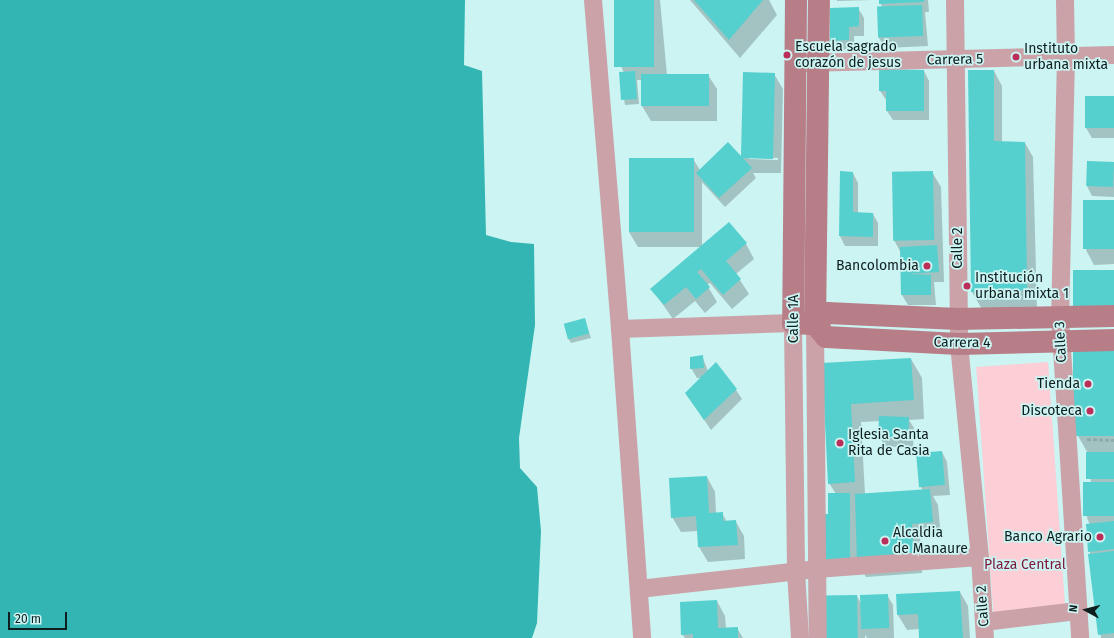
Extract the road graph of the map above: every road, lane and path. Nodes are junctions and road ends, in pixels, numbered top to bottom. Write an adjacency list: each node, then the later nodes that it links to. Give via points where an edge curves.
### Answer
1 (593, 0): 16 (street)
2 (796, 0): 10 (street, Calle 1A)
3 (819, 0): 9 (street, Calle 1A)
4 (956, 0): 8 (street, Calle 2)
5 (1065, 0): 7 (street, Calle 3)
6 (1114, 55): 7 (street, Carrera 5)
7 (1066, 57): 8 (street, Carrera 5); 12 (street, Calle 3)
8 (957, 60): 9 (street, Carrera 5); 13 (street, Calle 2)
9 (818, 63): 10 (street, Carrera 5); 15 (street, Calle 1A)
10 (796, 64): 14 (street, Calle 1A)
11 (1114, 316): 12 (street, Carrera 4)
12 (1060, 317): 13 (street, Carrera 4); 18 (street, Calle 3)
13 (958, 319): 15 (street, Carrera 4, via 827,313); 19 (street, Calle 2)
14 (794, 323): 15 (street); 16 (street); 24 (street, Calle 1A)
15 (815, 324): 19 (street, Carrera 4, via 826,337); 23 (street, Calle 1A)
16 (620, 329): 25 (street)
17 (1114, 340): 18 (street, Carrera 4)
18 (1061, 341): 19 (street, Carrera 4); 20 (street, Calle 3)
19 (959, 344): 22 (street, Calle 2)
20 (1068, 439): 21 (path); 26 (street, Calle 3)
21 (1114, 440)
22 (980, 557): 23 (street); 27 (street, Calle 2)
23 (816, 569): 24 (street); 30 (street, Calle 1A)
24 (796, 571): 25 (street); 29 (street, Calle 1A)
25 (638, 589): 28 (street)
26 (1077, 611): 27 (street); 31 (street, Calle 3)
27 (984, 630)
28 (642, 638)
29 (800, 638)
30 (818, 638)
31 (1080, 638)

